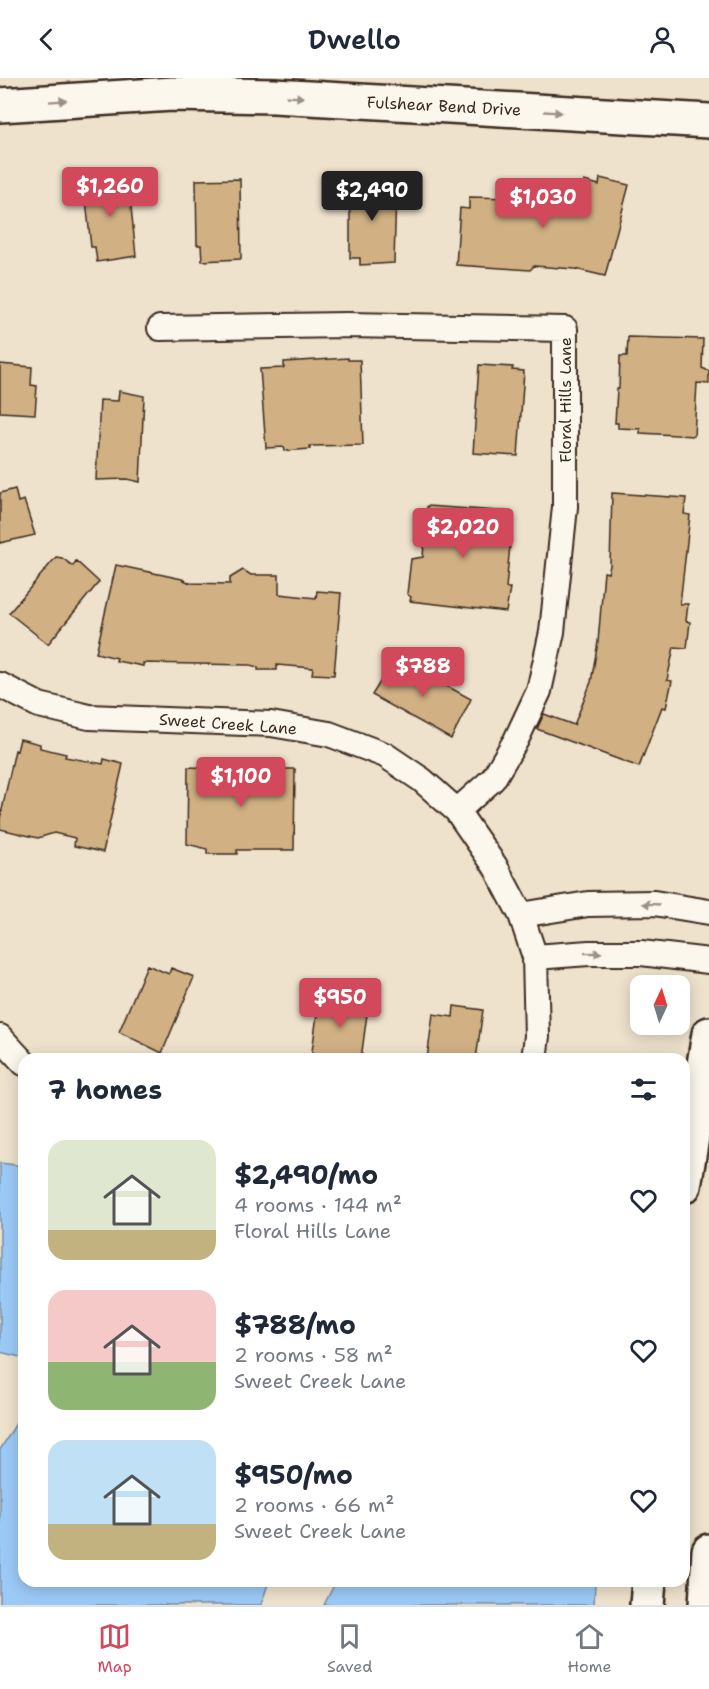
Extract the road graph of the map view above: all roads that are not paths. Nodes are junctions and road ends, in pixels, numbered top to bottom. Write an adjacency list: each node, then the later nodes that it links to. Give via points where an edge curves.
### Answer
1 (171, 86): 2 (main road, Fulshear Bend Drive, one-way to 1); 3 (main road, Fulshear Bend Drive, one-way to 3, via 274,96)
2 (0, 105)
3 (709, 121)
4 (160, 328): 6 (street, Floral Hills Lane, via 347,325 565,329 564,507 552,632 539,691 493,779)
5 (0, 685): 6 (street, Sweet Creek Lane, via 39,705 89,717 271,724 329,734 385,755)
6 (457, 811): 8 (street, Sweet Creek Lane, via 495,866)
7 (709, 912): 8 (street, one-way to 8, via 654,903 588,904)
8 (521, 915): 9 (street, Sweet Creek Lane)
9 (535, 957): 10 (street, one-way to 10, via 642,953); 13 (street, Sweet Creek Lane)
10 (709, 961)
11 (709, 1034): 15 (main road)
12 (0, 1037): 14 (street)
13 (535, 1053)
14 (18, 1056)
15 (690, 1150)
16 (709, 1551): 19 (main road)
17 (648, 1587): 18 (main road)
18 (647, 1605)
19 (706, 1605)

